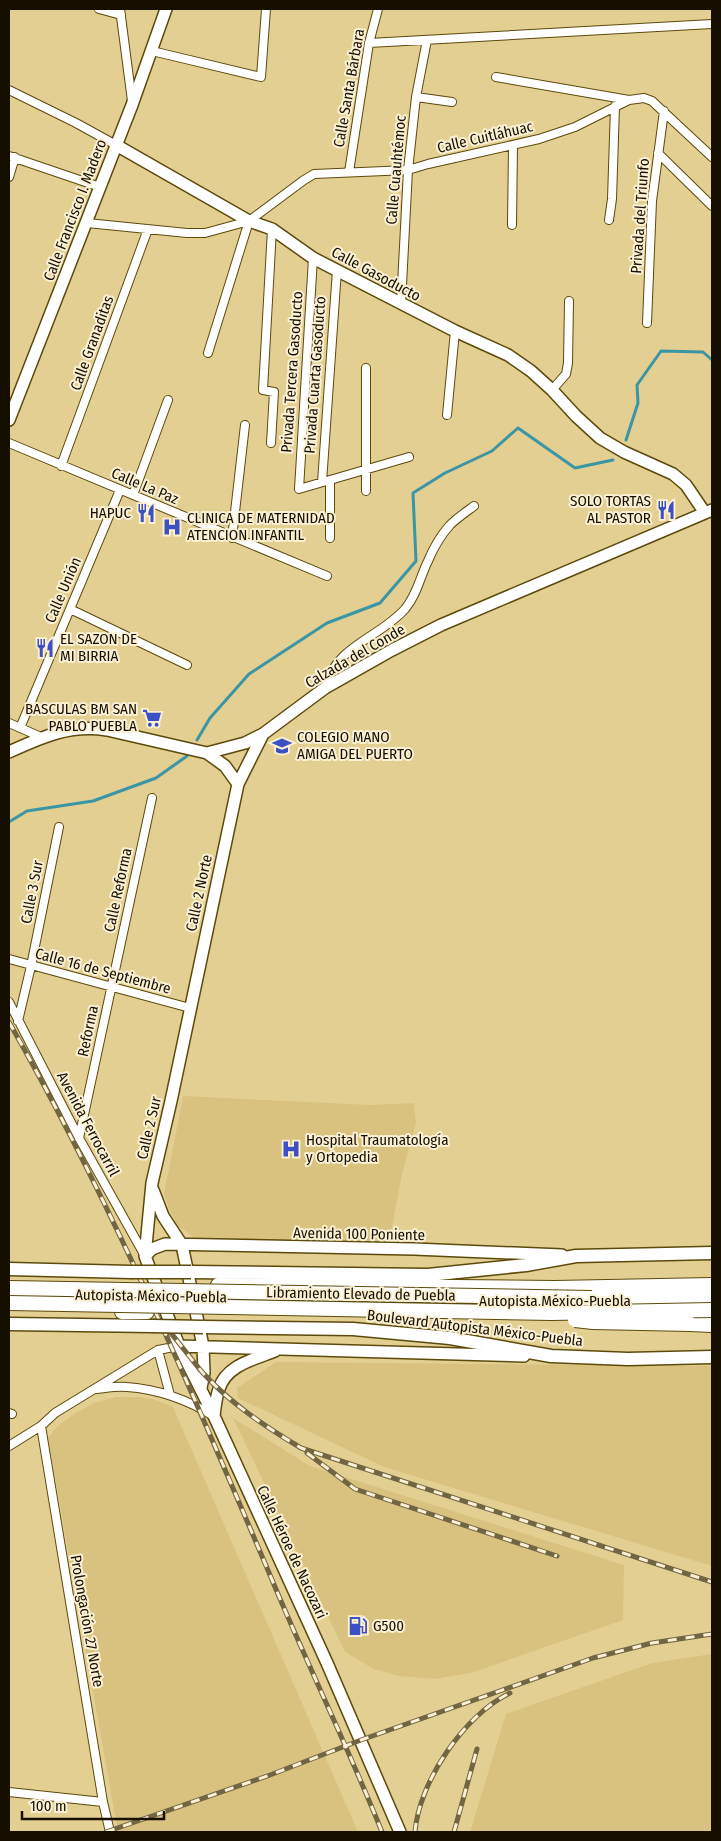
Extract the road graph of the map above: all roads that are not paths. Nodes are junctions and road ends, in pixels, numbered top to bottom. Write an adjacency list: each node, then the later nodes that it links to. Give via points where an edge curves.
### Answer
1 (99, 9): 5 (street)
2 (166, 9): 9 (street, Calle Francisco I. Madero)
3 (266, 9): 9 (street, via 260,76)
4 (378, 9): 8 (street, Calle Santa Bárbara)
5 (120, 12): 15 (street)
6 (712, 24): 7 (street)
7 (427, 40): 8 (street); 12 (street, Calle Cuauhtémoc)
8 (369, 43): 24 (street, Calle Santa Bárbara)
9 (152, 51): 15 (street, Calle Francisco I. Madero)
10 (496, 76): 13 (street)
11 (9, 90): 18 (street, Calle Gasoducto)
12 (416, 97): 14 (street); 23 (street, Calle Cuauhtémoc)
13 (629, 100): 16 (street, Calle Cuitláhuac); 17 (street, Calle Cuitláhuac, via 644,98)
14 (452, 102)
15 (132, 104): 18 (street, Calle Francisco I. Madero)
16 (615, 106): 19 (street, Calle Cuitláhuac, via 575,127); 28 (street)
17 (664, 111): 20 (street, Privada del Triunfo); 22 (street, Calle Cuitláhuac)
18 (116, 145): 26 (street, Calle Francisco I. Madero); 29 (street, Calle Gasoducto)
19 (513, 146): 23 (street, Calle Cuitláhuac); 31 (street)
20 (658, 154): 27 (street); 38 (street, Privada del Triunfo, via 652,201)
21 (12, 156): 25 (street); 26 (street)
22 (712, 158)
23 (408, 170): 24 (street, Calle Cuitláhuac); 37 (street, Calle Cuauhtémoc)
24 (349, 172): 29 (street, Calle Cuitláhuac, via 314,174)
25 (9, 177)
26 (100, 187): 30 (street, Calle Francisco I. Madero)
27 (712, 206)
28 (609, 220)
29 (249, 221): 32 (street, via 205,233); 33 (street, Calle Gasoducto); 40 (street)
30 (87, 222): 32 (street); 45 (street, Calle Francisco I. Madero)
31 (512, 225)
32 (148, 229): 50 (street, Calle Granaditas)
33 (272, 229): 34 (street, Calle Gasoducto); 48 (street, via 263,390 274,392)
34 (313, 258): 35 (street, Calle Gasoducto); 52 (street, Privada Tercera Gasoducto, via 298,489)
35 (337, 270): 37 (street, Calle Gasoducto); 52 (street, Privada Cuarta Gasoducto)
36 (569, 302): 42 (street, via 566,374)
37 (401, 304): 39 (street, Calle Gasoducto)
38 (647, 323)
39 (455, 331): 42 (street, Calle Gasoducto, via 508,355); 44 (street)
40 (208, 353)
41 (366, 368): 51 (street)
42 (552, 390): 57 (street, Calle Gasoducto, via 600,438 673,474)
43 (168, 400): 55 (street)
44 (447, 415)
45 (9, 420)
46 (245, 425): 58 (street)
47 (9, 443): 50 (street, Calle La Paz)
48 (271, 443)
49 (409, 457): 51 (street)
50 (62, 466): 53 (street, Calle La Paz)
51 (365, 469): 52 (street); 54 (street)
52 (326, 481): 59 (street, Privada Cuarta Gasoducto)
53 (120, 490): 55 (street, Calle La Paz); 61 (street, Calle Unión)
54 (366, 491)
55 (133, 495): 58 (street, Calle La Paz)
56 (474, 506): 63 (street, via 450,525 436,545 406,608 390,623 349,650 336,664)
57 (709, 512): 63 (street, Calzada del Conde, via 441,625)
58 (232, 538): 60 (street, Calle La Paz)
59 (330, 538)
60 (327, 576)
61 (70, 609): 62 (street); 65 (street, Calle Unión)
62 (187, 665)
63 (325, 688): 66 (street, Calzada del Conde)
64 (9, 723): 65 (street)
65 (20, 728): 67 (street)
66 (263, 734): 69 (street, Calzada del Conde); 70 (street, Calle 2 Norte)
67 (41, 737): 68 (street); 69 (street, via 91,727)
68 (9, 752)
69 (207, 754): 70 (street, via 225,766)
70 (238, 784): 77 (street, Calle 2 Norte)
71 (152, 798): 75 (street, Calle Reforma)
72 (59, 827): 74 (street, Calle 3 Sur)
73 (9, 959): 74 (street, Calle 16 de Septiembre)
74 (32, 966): 75 (street, Calle 16 de Septiembre); 78 (street, Calle 3 Sur)
75 (111, 988): 77 (street, Calle 16 de Septiembre); 79 (street, Reforma)
76 (9, 1002): 78 (street, Avenida Ferrocarril)
77 (190, 1008): 80 (street, Calle 2 Sur)
78 (18, 1022): 79 (street, Avenida Ferrocarril)
79 (79, 1138): 83 (street, Avenida Ferrocarril)
80 (152, 1183): 81 (street, via 163,1216); 83 (street, Calle 2 Sur)
81 (182, 1245): 83 (street, Avenida 100 Poniente, via 165,1244); 84 (street, Avenida 100 Poniente); 101 (street)
82 (712, 1253): 84 (main road)
83 (145, 1256): 100 (street, Calle Héroe de Nacozari)
84 (576, 1256): 87 (main road, via 526,1265 428,1275)
85 (9, 1269): 86 (main road)
86 (133, 1278): 87 (highway, Autopista México-Puebla); 88 (highway, Autopista México-Puebla)
87 (192, 1278): 89 (highway, Autopista México-Puebla, via 555,1288)
88 (9, 1282)
89 (712, 1285)
90 (9, 1288): 91 (highway, Libramiento Elevado de Puebla, bridge)
91 (712, 1298)
92 (9, 1303): 95 (highway, Libramiento Elevado de Puebla, bridge)
93 (9, 1309): 97 (highway, Autopista México-Puebla, via 147,1312)
94 (712, 1310): 95 (highway, Libramiento Elevado de Puebla, bridge)
95 (552, 1313): 99 (highway, bridge, via 593,1322)
96 (712, 1316): 97 (highway, Autopista México-Puebla)
97 (201, 1320): 98 (main road, Boulevard Autopista México-Puebla, bridge, via 154,1326); 104 (main road, Boulevard Autopista México-Puebla, via 450,1338)
98 (9, 1324)
99 (712, 1325)
100 (179, 1346): 101 (street); 103 (street); 106 (street, Calle Héroe de Nacozari)
101 (203, 1346): 102 (street); 106 (street, via 204,1373)
102 (282, 1348): 104 (street); 109 (street, via 230,1372 219,1388)
103 (158, 1350): 107 (street); 108 (street)
104 (551, 1356): 105 (main road, Boulevard Autopista México-Puebla, via 628,1359)
105 (712, 1357)
106 (200, 1388): 109 (street, Calle Héroe de Nacozari)
107 (94, 1389): 108 (street, via 128,1387); 110 (street, via 55,1413)
108 (170, 1395): 109 (street)
109 (214, 1416): 115 (street, Calle Héroe de Nacozari)
110 (41, 1426): 111 (street); 113 (street, Prolongación 27 Norte)
111 (9, 1446)
112 (9, 1792): 113 (street)
113 (103, 1802): 114 (street, Prolongación 27 Norte)
114 (110, 1832)
115 (400, 1832)

